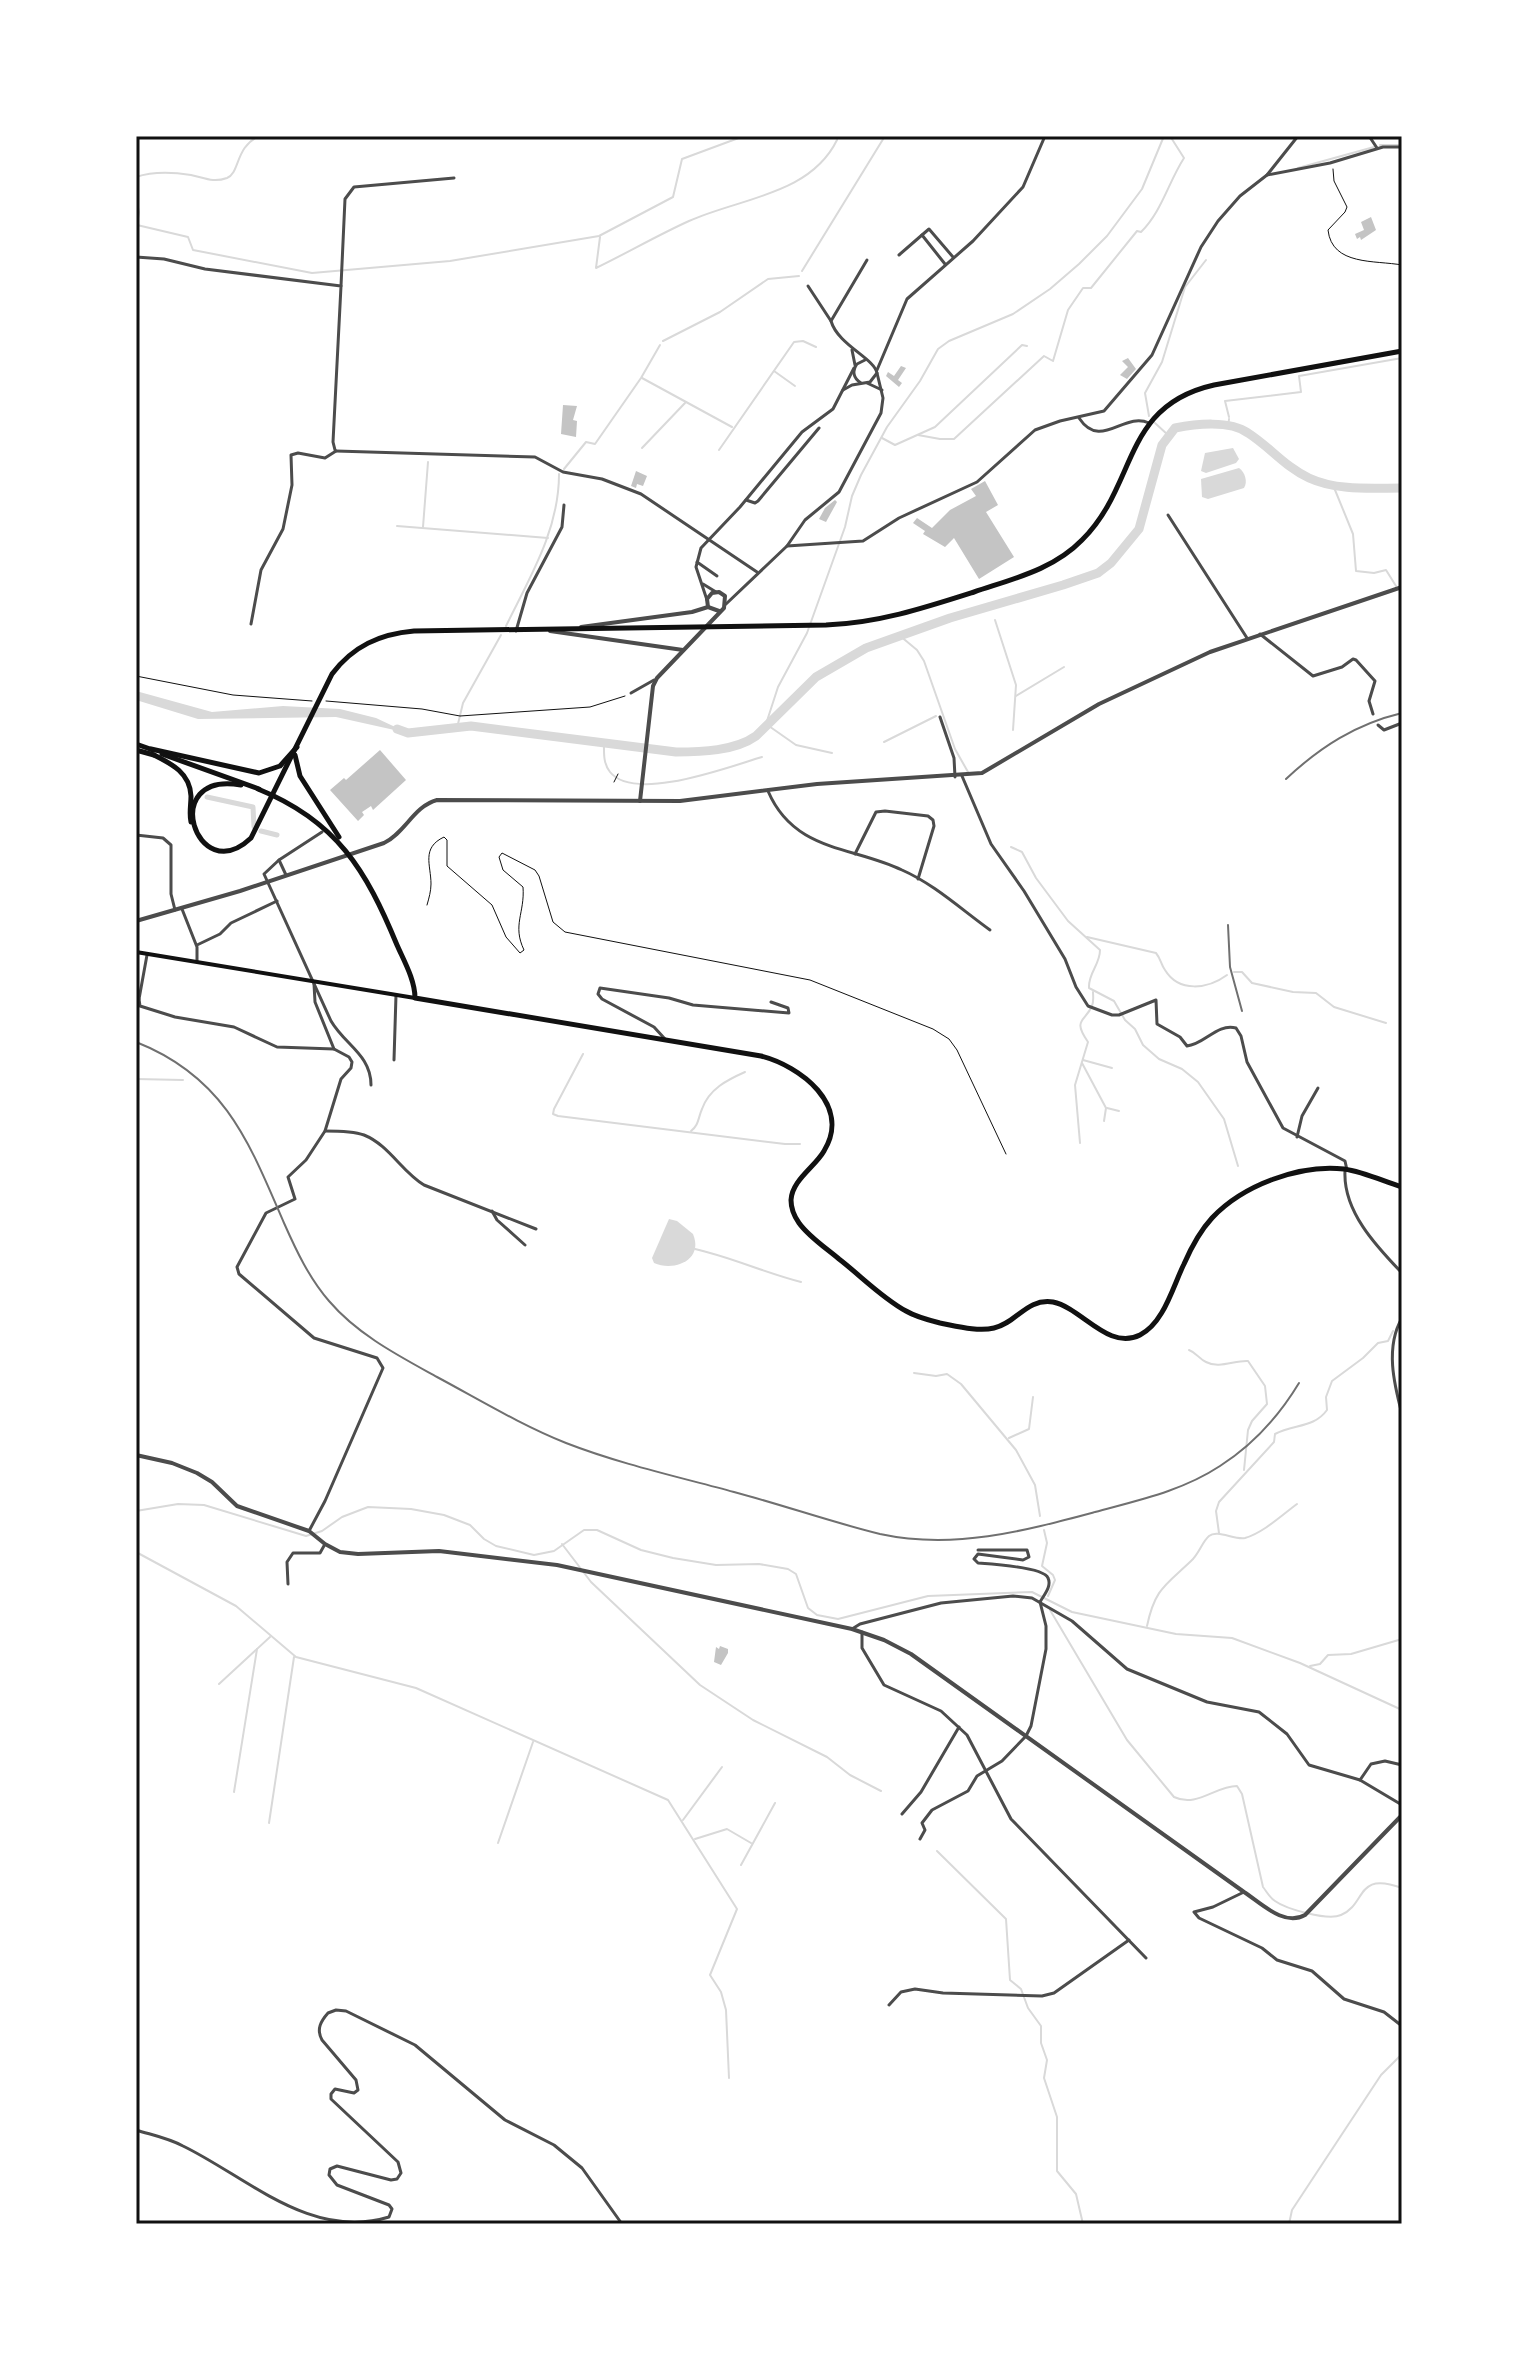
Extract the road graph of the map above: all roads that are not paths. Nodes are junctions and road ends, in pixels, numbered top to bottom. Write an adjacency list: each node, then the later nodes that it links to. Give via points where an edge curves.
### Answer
1 (1045, 136): 11 (street, via 1023,187)
2 (1298, 136): 6 (street)
3 (1369, 136): 5 (street)
4 (1402, 147): 5 (street)
5 (1377, 148): 6 (street)
6 (1267, 175): 26 (street, via 1240,196 1211,231 1152,355 1104,411)
7 (454, 178): 14 (street, via 354,187 348,192)
8 (922, 235): 9 (street); 11 (street, via 929,229); 13 (street)
9 (899, 255)
10 (136, 257): 14 (street)
11 (953, 257): 13 (street)
12 (867, 260): 16 (street)
13 (945, 264): 19 (street, via 907,299)
14 (341, 286): 29 (street)
15 (808, 286): 16 (street)
16 (831, 321): 17 (street)
17 (852, 350): 20 (street); 21 (street)
18 (1402, 351): 27 (main road, via 1205,387 1167,404)
19 (882, 353): 20 (street); 22 (street)
20 (868, 361): 21 (street); 22 (street)
21 (854, 368): 23 (street, via 856,379); 25 (street)
22 (877, 372): 23 (street); 24 (street)
23 (864, 383): 24 (street); 25 (street)
24 (882, 390): 34 (street, via 881,413 842,488 804,522)
25 (841, 392): 30 (street, via 830,413 802,432)
26 (1079, 418): 27 (street, via 1088,429 1100,432 1137,419); 34 (street, via 1035,430 977,482 858,542)
27 (1149, 423): 49 (main road, via 1098,521 1062,556 1033,572 867,622)
28 (819, 428): 30 (street, via 757,502)
29 (336, 451): 33 (street, via 535,457 563,472 641,494); 48 (street, via 324,458 291,455 292,485 283,529 260,573)
30 (746, 500): 33 (street)
31 (564, 505): 50 (street, via 562,527 527,593)
32 (1168, 515): 53 (street)
33 (708, 539): 35 (street); 36 (street)
34 (787, 546): 36 (street)
35 (696, 562): 37 (street); 38 (street)
36 (757, 572): 42 (street)
37 (717, 576)
38 (703, 584): 40 (street); 43 (street)
39 (1402, 587): 52 (street)
40 (716, 592): 41 (street); 43 (street)
41 (725, 596): 42 (street); 44 (street)
42 (733, 596): 44 (street)
43 (707, 600): 45 (street)
44 (726, 604): 46 (street)
45 (710, 609): 46 (street); 47 (street); 49 (street)
46 (719, 611): 47 (street)
47 (711, 620): 54 (street)
48 (251, 624)
49 (571, 630): 51 (main road)
50 (516, 631): 51 (main road); 62 (main road, via 414,631 364,644 332,674)
51 (550, 631): 54 (street)
52 (1260, 634): 53 (street); 57 (street, via 1313,676 1356,660 1374,678 1369,701)
53 (1247, 638): 64 (street, via 1108,699 990,771)
54 (684, 650): 55 (street)
55 (657, 678): 56 (street); 68 (street, via 649,704)
56 (631, 693)
57 (1373, 714)
58 (940, 717): 65 (street)
59 (1402, 723): 60 (street, via 1384,730)
60 (1378, 725)
61 (136, 747): 63 (main road)
62 (297, 747): 63 (main road, via 280,766 259,773); 69 (main road, via 247,842 229,850 212,848 199,839); 72 (main road, via 296,766)
63 (152, 752): 66 (main road); 69 (main road, via 186,779)
64 (962, 776): 65 (street); 98 (street, via 991,844 1065,959 1088,1006 1119,1015 1156,1000 1157,1024 1187,1046 1224,1027 1236,1028 1278,1121)
65 (955, 777): 67 (street)
66 (259, 789): 69 (main road, via 227,783 210,788 196,800); 72 (main road, via 316,821)
67 (768, 791): 68 (street); 73 (street, via 779,812 800,831)
68 (640, 801): 75 (street, via 437,800 423,806 384,843)
69 (191, 822)
70 (322, 832): 74 (street)
71 (136, 835): 80 (street, via 163,838 171,845)
72 (346, 850): 89 (main road, via 381,908)
73 (855, 855): 76 (street); 76 (street, via 876,812 928,816 934,826)
74 (279, 860): 75 (street); 77 (street, via 265,871)
75 (286, 875): 77 (street)
76 (918, 879): 82 (street)
77 (267, 882): 78 (street); 79 (street)
78 (278, 901): 83 (street); 87 (street)
79 (182, 908): 80 (street); 83 (street)
80 (175, 910): 81 (street)
81 (136, 921)
82 (990, 930)
83 (197, 945): 86 (street)
84 (136, 952): 85 (main road)
85 (147, 954): 86 (main road); 90 (street)
86 (197, 961): 87 (main road)
87 (314, 981): 88 (main road); 93 (street, via 315,1002); 95 (street, via 333,1025 368,1064)
88 (396, 995): 89 (main road); 94 (street)
89 (415, 998): 92 (main road)
90 (137, 999): 93 (street, via 139,1005 175,1017 234,1027 275,1047)
91 (771, 1002): 92 (street, via 789,1013 693,1005 600,988 600,997 654,1027)
92 (666, 1040): 99 (main road, via 769,1058 809,1079 827,1104 830,1134 825,1150 792,1194 797,1221 898,1306 942,1323 994,1328 1032,1304 1051,1302 1113,1336 1141,1335 1160,1314 1198,1236 1225,1206 1290,1174)
93 (334, 1049): 97 (street, via 349,1057 352,1066 341,1079)
94 (394, 1060)
95 (371, 1085)
96 (1318, 1088): 98 (street)
97 (325, 1131): 101 (street, via 366,1136 415,1179); 108 (street, via 288,1177 295,1199 268,1211 238,1265 239,1274 314,1338 377,1358 383,1368)
98 (1297, 1137): 99 (street, via 1345,1161)
99 (1346, 1170): 100 (main road); 104 (street, via 1352,1206 1377,1248)
100 (1402, 1187)
101 (492, 1211): 102 (street); 103 (street)
102 (536, 1229)
103 (525, 1245)
104 (1402, 1273)
105 (1402, 1318): 106 (street, via 1394,1339 1392,1373)
106 (1402, 1414)
107 (136, 1455): 108 (street, via 197,1473 237,1506)
108 (310, 1531): 109 (street)
109 (325, 1544): 111 (street, via 320,1553 298,1551 290,1556); 113 (street, via 349,1554 439,1551 557,1565)
110 (978, 1550): 112 (street, via 1027,1550 1029,1557 1023,1560 978,1554 974,1559 1042,1572 1049,1581)
111 (288, 1584)
112 (1040, 1602): 113 (street, via 1013,1596 941,1603); 116 (street, via 1046,1649); 119 (street, via 1072,1621 1127,1669 1194,1697 1259,1712 1287,1734 1309,1765)
113 (852, 1629): 114 (street)
114 (862, 1632): 115 (street, via 861,1645 884,1685 941,1711); 116 (street, via 911,1654)
115 (959, 1727): 118 (street, via 977,1750); 121 (street)
116 (1026, 1736): 118 (street); 124 (street)
117 (1402, 1765): 119 (street, via 1371,1764)
118 (984, 1771): 123 (street, via 968,1791 928,1814); 125 (street, via 1011,1819)
119 (1360, 1780): 120 (street)
120 (1402, 1805)
121 (902, 1814)
122 (1402, 1815): 124 (street, via 1296,1920)
123 (920, 1839)
124 (1244, 1892): 128 (street, via 1194,1912 1277,1960 1312,1971 1339,1997 1384,2012)
125 (1129, 1940): 126 (street); 127 (street, via 1054,1993 915,1989 901,1992)
126 (1146, 1958)
127 (889, 2005)
128 (1402, 2026)
129 (136, 2130): 130 (street, via 187,2148 284,2205 347,2221 389,2217 389,2205 337,2185 329,2175 337,2166 391,2180 401,2173 398,2162 331,2099 335,2089 354,2093 359,2086 320,2036 320,2023 333,2010 346,2011 415,2045 505,2120 554,2145 582,2168)
130 (622, 2224)

